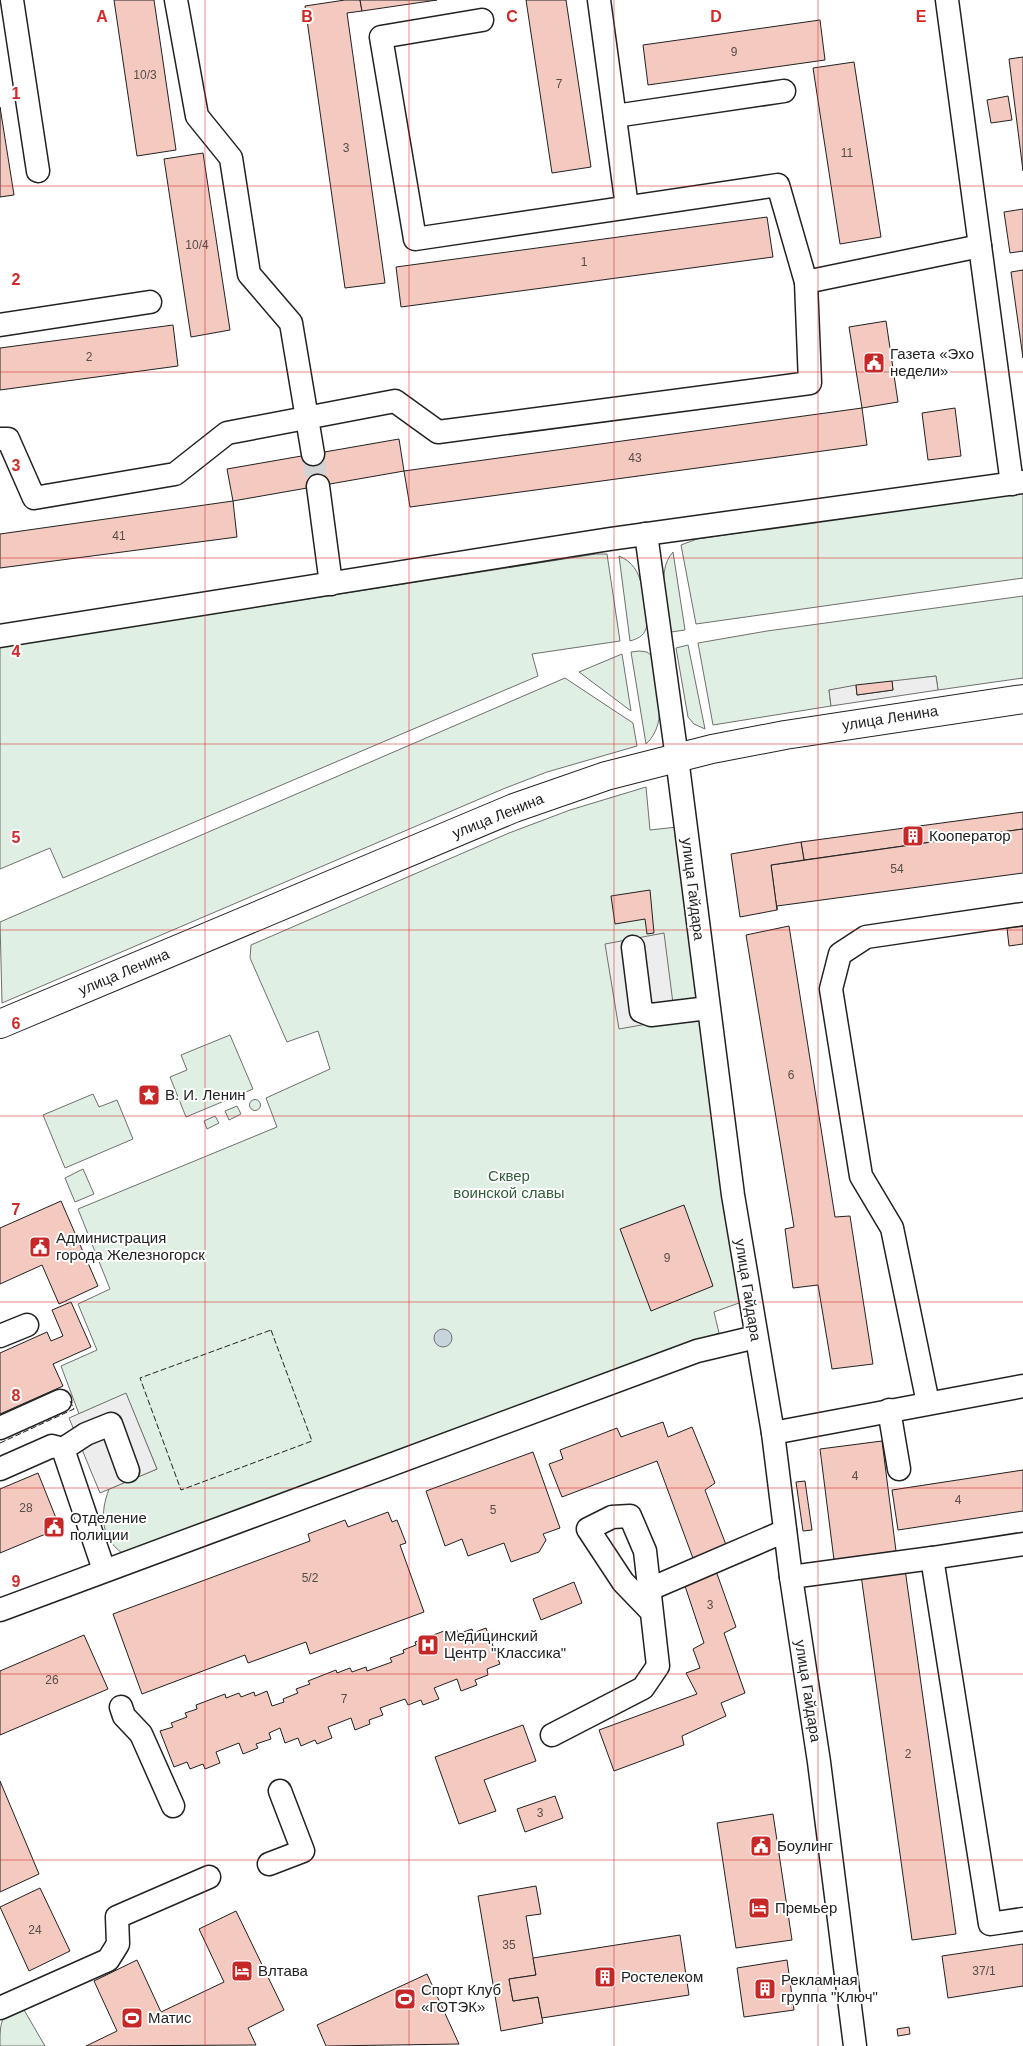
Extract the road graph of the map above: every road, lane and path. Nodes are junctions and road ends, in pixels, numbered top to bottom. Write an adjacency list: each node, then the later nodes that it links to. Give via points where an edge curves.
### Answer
1 (12, 0): 8 (street)
2 (176, 0): 14 (street, via 197,116 231,158 249,274 291,323)
3 (599, 0): 7 (street)
4 (947, 0): 10 (street)
5 (482, 20): 9 (street, via 381,38 415,239)
6 (784, 91): 7 (street)
7 (615, 116): 9 (street)
8 (38, 171)
9 (627, 207): 11 (street, via 778,185)
10 (980, 246): 11 (street); 17 (street)
11 (806, 282): 14 (street, via 810,383 438,432 395,401)
12 (150, 302): 13 (street)
13 (0, 325)
14 (308, 417): 15 (street, via 227,432 175,474 34,498 8,439); 16 (street)
15 (0, 439)
16 (313, 454)
17 (1017, 483): 19 (street)
18 (318, 486): 20 (street)
19 (646, 534): 20 (street); 23 (street, улица Гайдара)
20 (332, 584): 21 (street)
21 (0, 636)
22 (1023, 699): 23 (main road, улица Ленина, via 785,735)
23 (677, 758): 26 (street, улица Гайдара); 27 (main road, улица Ленина, via 606,776 514,808)
24 (1023, 914): 33 (street, via 866,937 840,954 831,989 861,1176 892,1228)
25 (633, 947): 26 (street, via 641,1011 651,1016)
26 (708, 1008): 30 (street, улица Гайдара)
27 (0, 1024)
28 (27, 1325): 29 (street)
29 (0, 1336)
30 (756, 1337): 36 (street, улица Гайдара); 44 (street, via 697,1351)
31 (1023, 1386): 33 (street)
32 (60, 1401): 35 (street)
33 (928, 1403): 34 (street)
34 (889, 1410): 36 (street); 39 (street)
35 (0, 1428)
36 (773, 1433): 41 (street, улица Гайдара)
37 (63, 1449): 38 (street, via 52,1446); 40 (street, via 86,1434 111,1424); 44 (street)
38 (0, 1469)
39 (899, 1469)
40 (128, 1472)
41 (785, 1531): 45 (street, улица Гайдара); 46 (street)
42 (1023, 1544): 43 (street)
43 (932, 1558): 45 (street); 55 (street, via 990,1924)
44 (104, 1570): 47 (street)
45 (791, 1577): 57 (street, улица Гайдара)
46 (650, 1589): 48 (street); 48 (street, via 645,1550 630,1516 612,1517 588,1529 623,1582)
47 (0, 1610)
48 (651, 1611): 50 (street, via 658,1666 643,1688)
49 (121, 1707): 52 (street, via 124,1716 141,1734)
50 (552, 1736)
51 (280, 1791): 53 (street, via 303,1851)
52 (173, 1806)
53 (269, 1864)
54 (209, 1877): 56 (street, via 116,1917 118,1944 108,1960)
55 (1023, 1919)
56 (0, 2008)
57 (856, 2046)

